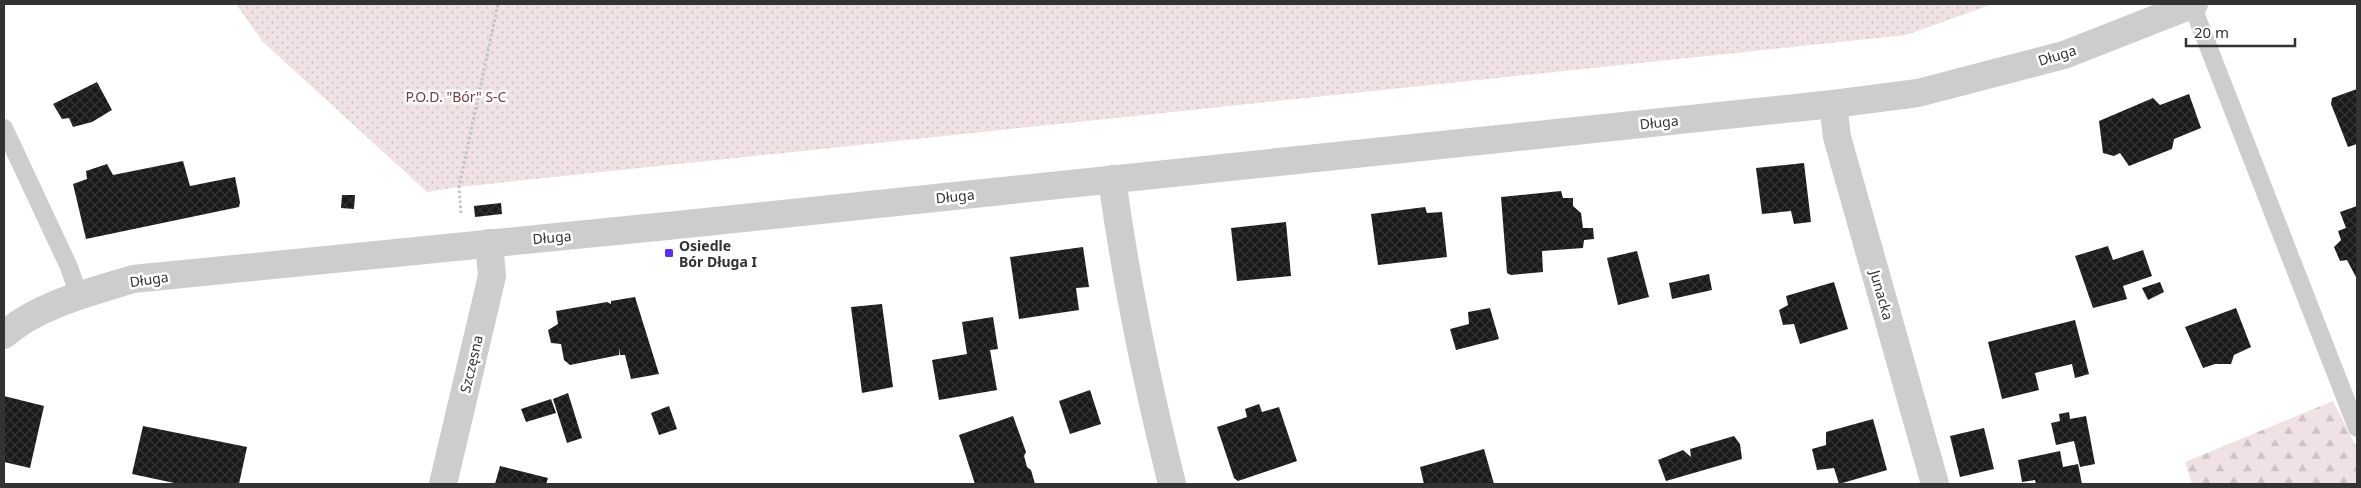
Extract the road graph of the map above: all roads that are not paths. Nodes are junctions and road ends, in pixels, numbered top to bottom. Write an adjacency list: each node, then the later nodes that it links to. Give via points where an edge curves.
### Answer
1 (2193, 4): 2 (street, Długa, via 2064,55 1918,94); 8 (lane)
2 (1833, 104): 4 (street, Długa); 11 (street, Junacka, via 1837,136)
3 (4, 128): 6 (lane)
4 (1112, 179): 5 (street, Długa); 10 (street, via 1128,286)
5 (476, 245): 6 (street, Długa, via 133,279); 9 (street, Szczęsna, via 492,276)
6 (80, 296): 7 (street, Długa, via 14,325)
7 (4, 335)
8 (2357, 428)
9 (443, 484)
10 (1172, 484)
11 (1935, 484)

